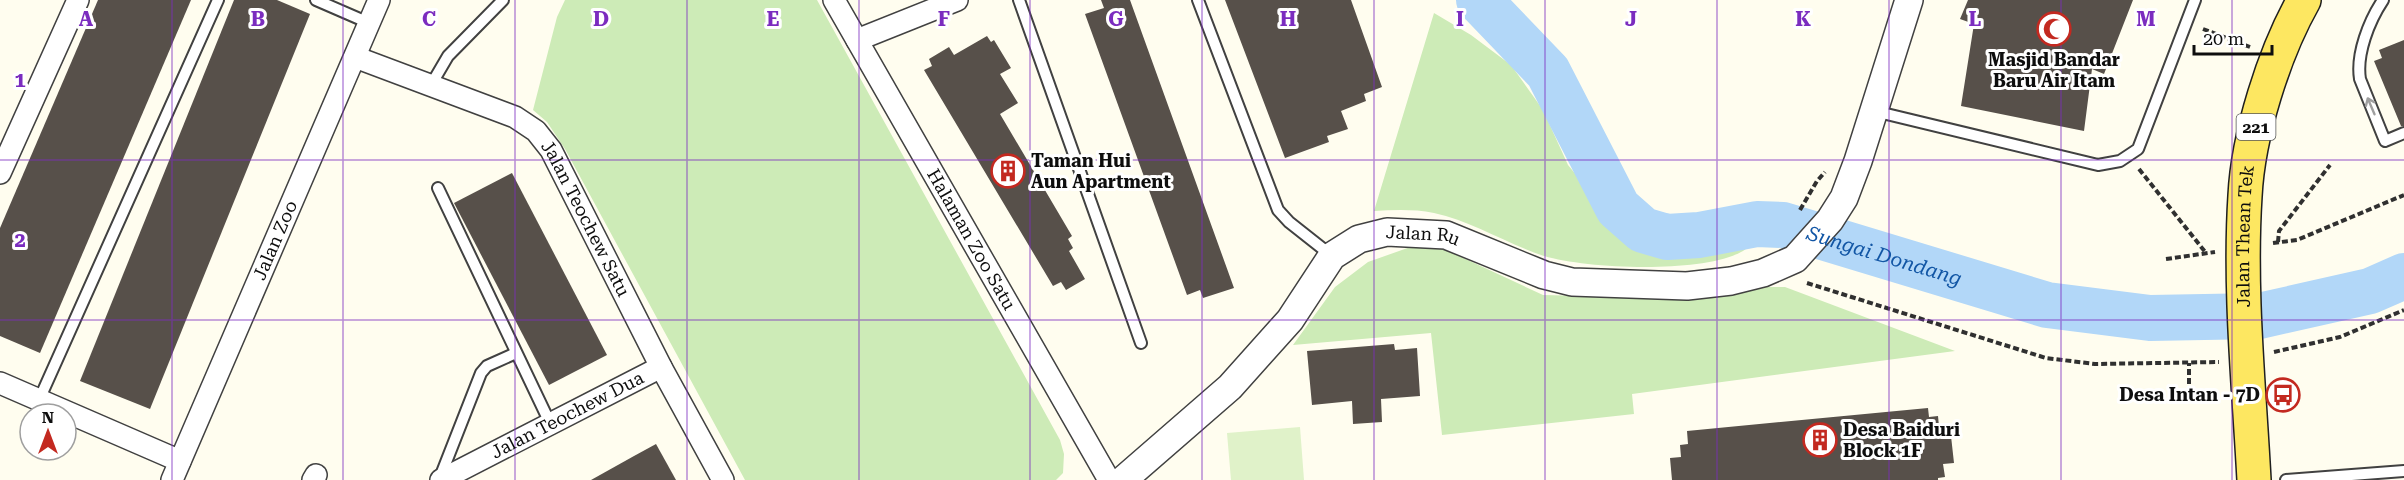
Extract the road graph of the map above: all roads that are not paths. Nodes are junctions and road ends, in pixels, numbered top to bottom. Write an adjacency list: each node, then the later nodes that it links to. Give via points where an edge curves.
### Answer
1 (78, 0): 20 (street)
2 (218, 0): 27 (lane)
3 (316, 0): 14 (lane)
4 (379, 0): 14 (street, Jalan Zoo)
5 (503, 0): 17 (lane, via 448,56)
6 (834, 0): 15 (street, Halaman Zoo Satu)
7 (957, 0): 15 (street)
8 (1019, 0): 23 (lane)
9 (1198, 0): 22 (lane, via 1278,210)
10 (1909, 0): 18 (street, Jalan Ru)
11 (2195, 0): 18 (lane, via 2138,149 2120,161 2098,165)
12 (2304, 0): 35 (main road, Jalan Thean Tek / 221, via 2280,52 2256,124 2245,194 2246,337)
13 (2383, 0): 19 (lane, one-way to 13, via 2385,141 2360,79 2359,57)
14 (369, 23): 16 (street, Jalan Zoo)
15 (857, 40): 33 (street, Halaman Zoo Satu)
16 (355, 57): 17 (street, Jalan Teochew Satu); 29 (street, Jalan Zoo)
17 (432, 85): 25 (street, Jalan Teochew Satu, via 515,117 536,131 551,150)
18 (1874, 111): 22 (street, Jalan Ru, via 1844,198 1830,220 1795,259 1763,273 1687,286 1572,282 1544,275 1446,235 1420,232 1387,232 1359,239)
19 (2404, 133)
20 (0, 173)
21 (438, 188): 24 (lane)
22 (1332, 256): 34 (street, Jalan Ru, via 1290,320 1230,387)
23 (1141, 343)
24 (516, 353): 28 (lane); 31 (lane, via 487,366 481,373)
25 (662, 367): 28 (street, Jalan Teochew Dua); 32 (street, Jalan Teochew Satu)
26 (0, 383): 27 (street)
27 (39, 400): 29 (street)
28 (549, 423): 31 (street, Jalan Teochew Dua)
29 (176, 470)
30 (2404, 471): 36 (lane)
31 (440, 480)
32 (723, 480)
33 (1109, 480)
34 (1123, 480)
35 (2254, 480)
36 (2286, 480)

